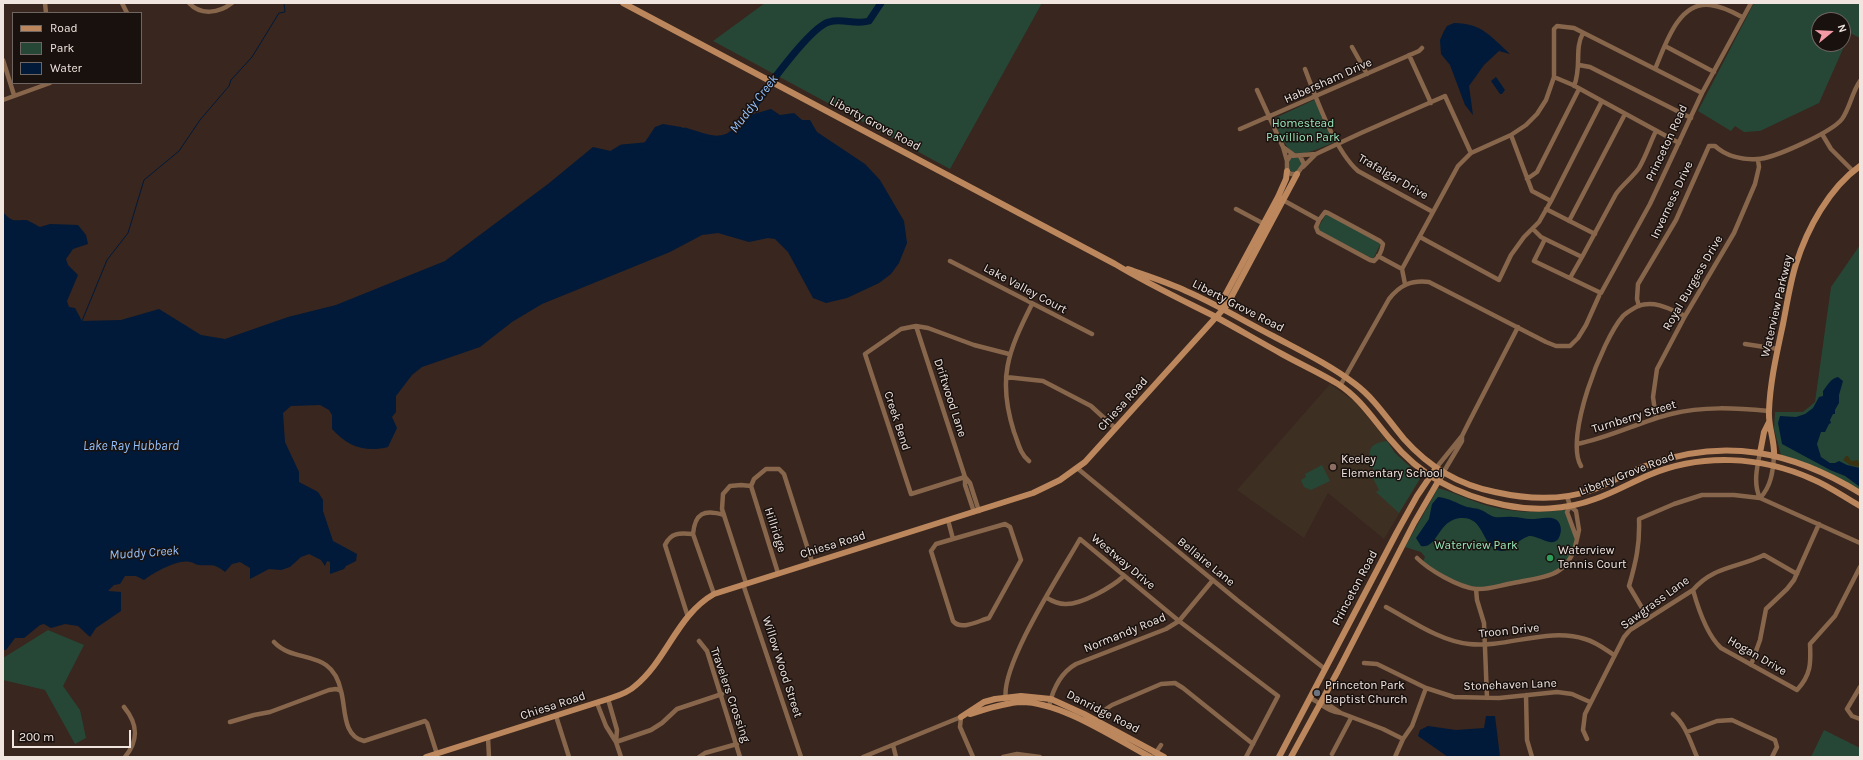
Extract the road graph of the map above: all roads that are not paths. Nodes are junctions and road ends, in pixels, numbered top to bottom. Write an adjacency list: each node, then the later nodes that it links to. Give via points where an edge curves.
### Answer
1 (122, 3): 6 (street)
2 (189, 3): 3 (street, via 193,8 209,12 225,8)
3 (232, 3)
4 (623, 3): 68 (main road, Liberty Grove Road)
5 (1751, 3): 7 (street, Princeton Road)
6 (126, 12)
7 (1742, 17): 9 (street, via 1712,5 1692,8 1675,25); 17 (street, Princeton Road)
8 (1583, 32): 14 (street, via 1579,40); 16 (street); 19 (street, via 1557,26 1554,29)
9 (1665, 46): 16 (street); 17 (street)
10 (1352, 47): 18 (street)
11 (1422, 48): 12 (street, Habersham Drive)
12 (1409, 55): 18 (street, Habersham Drive); 30 (street)
13 (3, 60): 26 (street)
14 (1579, 65): 22 (street); 33 (street, via 1590,66)
15 (1305, 69): 27 (street, Trafalgar Drive)
16 (1654, 69): 25 (street)
17 (1714, 72): 25 (street, Princeton Road)
18 (1367, 74): 27 (street, Habersham Drive)
19 (1554, 77): 22 (street); 37 (street, via 1546,100 1537,114)
20 (1860, 80): 36 (street, via 1842,119 1835,127)
21 (47, 84): 26 (street)
22 (1574, 86): 23 (street)
23 (1579, 89): 29 (street); 52 (street, via 1537,172)
24 (1257, 90): 32 (street)
25 (1702, 93): 33 (street, Princeton Road)
26 (14, 95): 28 (street)
27 (1317, 97): 32 (street, Habersham Drive); 39 (street, Trafalgar Drive)
28 (3, 100)
29 (1602, 101): 31 (street); 54 (street)
30 (1431, 103): 39 (street); 41 (street, via 1445,96)
31 (1625, 114): 35 (street); 59 (street)
32 (1269, 118): 34 (street, Habersham Drive); 40 (street)
33 (1691, 118): 38 (street, Princeton Road)
34 (1240, 129)
35 (1656, 131): 38 (street); 62 (street, via 1639,168 1622,185)
36 (1822, 134): 45 (street); 50 (street, via 1831,149)
37 (1511, 135): 41 (street); 52 (street)
38 (1679, 143): 72 (street, Princeton Road, via 1650,204)
39 (1337, 144): 42 (street); 57 (street, Trafalgar Drive, via 1349,163 1358,171)
40 (1283, 147): 43 (street); 46 (street)
41 (1471, 153): 57 (street, via 1458,166)
42 (1316, 154): 44 (street); 48 (street)
43 (1294, 155): 44 (street); 46 (street)
44 (1300, 156): 48 (street, via 1304,162)
45 (1758, 160): 74 (street, Inverness Drive, via 1729,155 1715,146 1709,146 1676,220 1638,284); 76 (street, Royal Burgess Drive, via 1755,184 1734,233)
46 (1287, 161): 49 (street)
47 (1860, 166): 50 (main road, Waterview Parkway)
48 (1303, 167): 51 (street)
49 (1287, 170): 51 (street, via 1291,174); 53 (main road)
50 (1853, 171): 82 (main road, Waterview Parkway, via 1822,208 1803,244 1795,266)
51 (1298, 174): 53 (main road)
52 (1527, 179): 54 (street, via 1532,191)
53 (1280, 198): 58 (street); 60 (main road, Chiesa Road)
54 (1551, 201): 56 (street)
55 (1236, 209): 60 (street)
56 (1546, 209): 59 (street); 61 (street)
57 (1433, 212): 63 (street)
58 (1319, 220): 65 (street, via 1316,227 1318,232 1370,260); 65 (street, via 1325,212 1380,240 1383,244)
59 (1570, 221): 62 (street)
60 (1266, 225): 75 (main road, Chiesa Road, via 1222,301)
61 (1533, 229): 63 (street, via 1511,255 1499,280); 64 (street)
62 (1595, 234): 66 (street)
63 (1420, 237): 69 (street)
64 (1545, 239): 66 (street); 70 (street, via 1534,261)
65 (1378, 256): 69 (street)
66 (1582, 257): 70 (street)
67 (950, 261): 73 (street, Lake Valley Court)
68 (1115, 264): 75 (main road, Liberty Grove Road, via 1186,291); 77 (main road, Liberty Grove Road)
69 (1402, 269): 71 (street)
70 (1570, 278): 72 (street)
71 (1405, 284): 79 (street, via 1429,282); 85 (street, via 1388,299)
72 (1600, 294): 79 (street, Princeton Road, via 1586,325 1570,346 1551,344)
73 (1032, 304): 80 (street, Lake Valley Court); 83 (street)
74 (1639, 306): 76 (street, via 1658,304); 92 (street, via 1627,312 1618,323 1595,366 1582,408)
75 (1222, 309): 77 (main road, Chiesa Road); 85 (main road, Liberty Grove Road)
76 (1685, 316): 88 (street, Royal Burgess Drive, via 1657,369 1653,397)
77 (1217, 318): 86 (main road, Liberty Grove Road); 90 (main road, Chiesa Road)
78 (916, 326): 83 (street); 103 (street, Driftwood Lane); 103 (street, Creek Bend, via 902,329 865,354 911,494)
79 (1518, 327): 91 (street, Princeton Road)
80 (1092, 334)
81 (1744, 344): 82 (street)
82 (1778, 349): 87 (main road, Waterview Parkway)
83 (1009, 354): 84 (street)
84 (1006, 377): 90 (street, via 1043,381 1091,406); 95 (street, via 1008,411 1021,452)
85 (1346, 377): 86 (street); 100 (main road, Liberty Grove Road, via 1374,401 1403,438)
86 (1340, 386): 102 (main road, Liberty Grove Road, via 1365,407 1403,454)
87 (1769, 411): 88 (street, Turnberry Street, via 1707,409); 89 (main road, Waterview Parkway)
88 (1656, 418): 92 (street, Turnberry Street, via 1593,441)
89 (1769, 422): 93 (main road, Waterview Parkway, via 1764,432); 94 (main road, Waterview Parkway)
90 (1116, 428): 99 (main road, Chiesa Road)
91 (1462, 436): 100 (street, Princeton Road); 101 (street, Princeton Road, via 1462,441)
92 (1577, 444): 97 (street, via 1577,459)
93 (1760, 453): 94 (main road, Liberty Grove Road); 96 (street); 107 (main road, Liberty Grove Road, via 1726,449 1679,456 1646,466 1594,489)
94 (1774, 456): 98 (street); 106 (main road, Liberty Grove Road, via 1825,472)
95 (1029, 461)
96 (1758, 462): 98 (main road, Liberty Grove Road); 108 (street, via 1756,481); 109 (main road, Liberty Grove Road, via 1721,460 1688,464 1650,474 1594,500)
97 (1581, 466)
98 (1773, 466): 108 (street, via 1769,484); 110 (main road, Liberty Grove Road, via 1814,480)
99 (1077, 468): 111 (main road, Chiesa Road, via 1045,488); 124 (street, Bellaire Lane)
100 (1436, 468): 101 (main road, Liberty Grove Road); 102 (main road, Princeton Road)
101 (1443, 473): 104 (main road, Princeton Road); 107 (main road, Liberty Grove Road, via 1494,492 1523,496)
102 (1430, 476): 104 (main road, Liberty Grove Road); 130 (main road, Princeton Road, via 1397,532)
103 (965, 477): 111 (street, Driftwood Lane, via 965,485)
104 (1437, 482): 109 (main road, Liberty Grove Road, via 1486,501 1512,506 1542,509); 131 (main road, Princeton Road)
105 (751, 486): 112 (street, Willow Wood Street, via 730,486 723,494); 119 (street, via 754,479 766,469 779,469 784,474); 121 (street, Hillridge)
106 (1860, 493)
107 (1567, 496): 109 (street)
108 (1760, 498): 114 (street); 134 (street, via 1702,495 1639,519 1640,539 1629,586)
109 (1570, 506): 126 (street, via 1567,512 1577,539 1570,561 1556,573 1539,579)
110 (1860, 506)
111 (976, 511): 113 (main road, Chiesa Road)
112 (724, 515): 115 (street, via 703,513 696,518); 125 (street, Willow Wood Street)
113 (948, 520): 116 (street); 119 (main road, Chiesa Road)
114 (1819, 524): 117 (street); 122 (street)
115 (693, 534): 128 (street); 133 (street, via 680,532 668,538 665,545)
116 (953, 539): 116 (street, via 936,544 932,551 953,621 956,625 962,626 989,618 1021,560 1010,528 1005,524)
117 (1860, 543)
118 (1417, 558): 126 (street, via 1429,568 1461,585)
119 (812, 562): 121 (main road, Chiesa Road)
120 (1860, 567): 141 (street, Hogan Drive, via 1835,616 1810,644 1811,663 1806,681 1797,690)
121 (778, 573): 125 (main road, Chiesa Road)
122 (1797, 574): 127 (street, Sawgrass Lane, via 1764,555 1714,572 1700,581); 141 (street, via 1787,589 1766,609 1760,640)
123 (1124, 576): 129 (street, via 1110,587 1074,603 1060,603); 129 (street, Westway Drive, via 1080,539); 135 (street, Westway Drive)
124 (1213, 580): 135 (street, Normandy Road); 142 (street, Bellaire Lane)
125 (745, 584): 128 (main road, Chiesa Road); 185 (street, Willow Wood Street)
126 (1476, 589): 138 (street, via 1484,623)
127 (1693, 590): 134 (street, Sawgrass Lane); 141 (street, Hogan Drive, via 1709,634 1715,642)
128 (714, 594): 133 (main road, Chiesa Road, via 696,607)
129 (1046, 598): 152 (street, Westway Drive, via 1008,674)
130 (1364, 598): 131 (main road); 142 (main road, Princeton Road)
131 (1374, 600): 155 (main road, Princeton Road)
132 (1386, 607): 138 (street, Troon Drive, via 1438,635 1468,644)
133 (688, 617): 150 (main road, Chiesa Road, via 649,674 630,690)
134 (1648, 618): 139 (street, Sawgrass Lane, via 1624,637)
135 (1179, 622): 151 (street, Normandy Road, via 1067,669 1056,684); 173 (street, Westway Drive, via 1278,696)
136 (699, 641): 146 (street, Travelers Crossing, via 707,651)
137 (274, 642): 145 (street, via 283,650 325,664 335,675)
138 (1484, 645): 139 (street, Troon Drive, via 1560,636 1584,638); 149 (street)
139 (1614, 654): 153 (street, Sawgrass Lane)
140 (1364, 663): 144 (street, Stonehaven Lane, via 1377,664)
141 (1751, 665)
142 (1325, 669): 148 (main road, Princeton Road)
143 (1860, 687): 162 (street, via 1847,709 1852,716)
144 (1426, 688): 149 (street, Stonehaven Lane, via 1454,697); 168 (street, via 1412,726)
145 (341, 691): 164 (street, via 329,690 270,712); 175 (street, via 348,729 355,738 364,741 425,721)
146 (722, 694): 170 (street, via 677,709 651,730); 171 (street, Travelers Crossing)
147 (1526, 695): 149 (street, Stonehaven Lane); 153 (street, Stonehaven Lane, via 1566,693); 197 (street, via 1527,740)
148 (1310, 698): 155 (street); 194 (main road, Princeton Road)
149 (1487, 698)
150 (608, 699): 154 (main road, Chiesa Road); 170 (street, via 617,730)
151 (1050, 699): 152 (main road, Danridge Road, via 1027,696); 156 (street, Normandy Road); 163 (main road, Danridge Road)
152 (1007, 700): 156 (main road, Danridge Road); 160 (main road, Danridge Road)
153 (1590, 702): 169 (street, Sawgrass Lane, via 1583,723)
154 (597, 703): 159 (main road, Chiesa Road); 170 (street)
155 (1320, 703): 161 (street); 195 (main road, Princeton Road)
156 (1049, 706): 165 (main road, Danridge Road)
157 (124, 707): 178 (street, via 132,719 136,736)
158 (1672, 714): 166 (street, via 1680,720)
159 (556, 716): 167 (main road, Chiesa Road); 181 (street)
160 (961, 717): 172 (street, Danridge Road); 188 (street, via 960,727)
161 (1351, 718): 168 (street, via 1383,729); 176 (street)
162 (1860, 719)
163 (1096, 721): 165 (street); 173 (street, via 1112,705 1161,684 1174,683); 177 (main road, Danridge Road)
164 (230, 722)
165 (1094, 727): 191 (main road, Danridge Road)
166 (1687, 732): 198 (street); 199 (street, via 1717,721 1732,720 1775,740 1777,747)
167 (488, 738): 175 (main road, Chiesa Road); 180 (street)
168 (1402, 739): 196 (street)
169 (1587, 739)
170 (616, 742): 182 (street)
171 (737, 744): 183 (street, via 705,752); 184 (street, Travelers Crossing)
172 (893, 744): 186 (street, Danridge Road); 187 (street)
173 (1253, 744): 193 (street)
174 (1161, 745): 177 (street)
175 (437, 754): 179 (main road, Chiesa Road)
176 (1332, 754)
177 (1155, 755): 192 (main road, Danridge Road)
178 (125, 757)
179 (426, 757)
180 (489, 757)
181 (570, 757)
182 (621, 757)
183 (699, 757)
184 (740, 757)
185 (801, 757)
186 (863, 757)
187 (896, 757)
188 (973, 757)
189 (1003, 757): 190 (street, via 1017,754)
190 (1040, 757)
191 (1150, 757)
192 (1164, 757)
193 (1246, 757)
194 (1278, 757)
195 (1291, 757)
196 (1395, 757)
197 (1532, 757)
198 (1697, 757)
199 (1772, 757)

